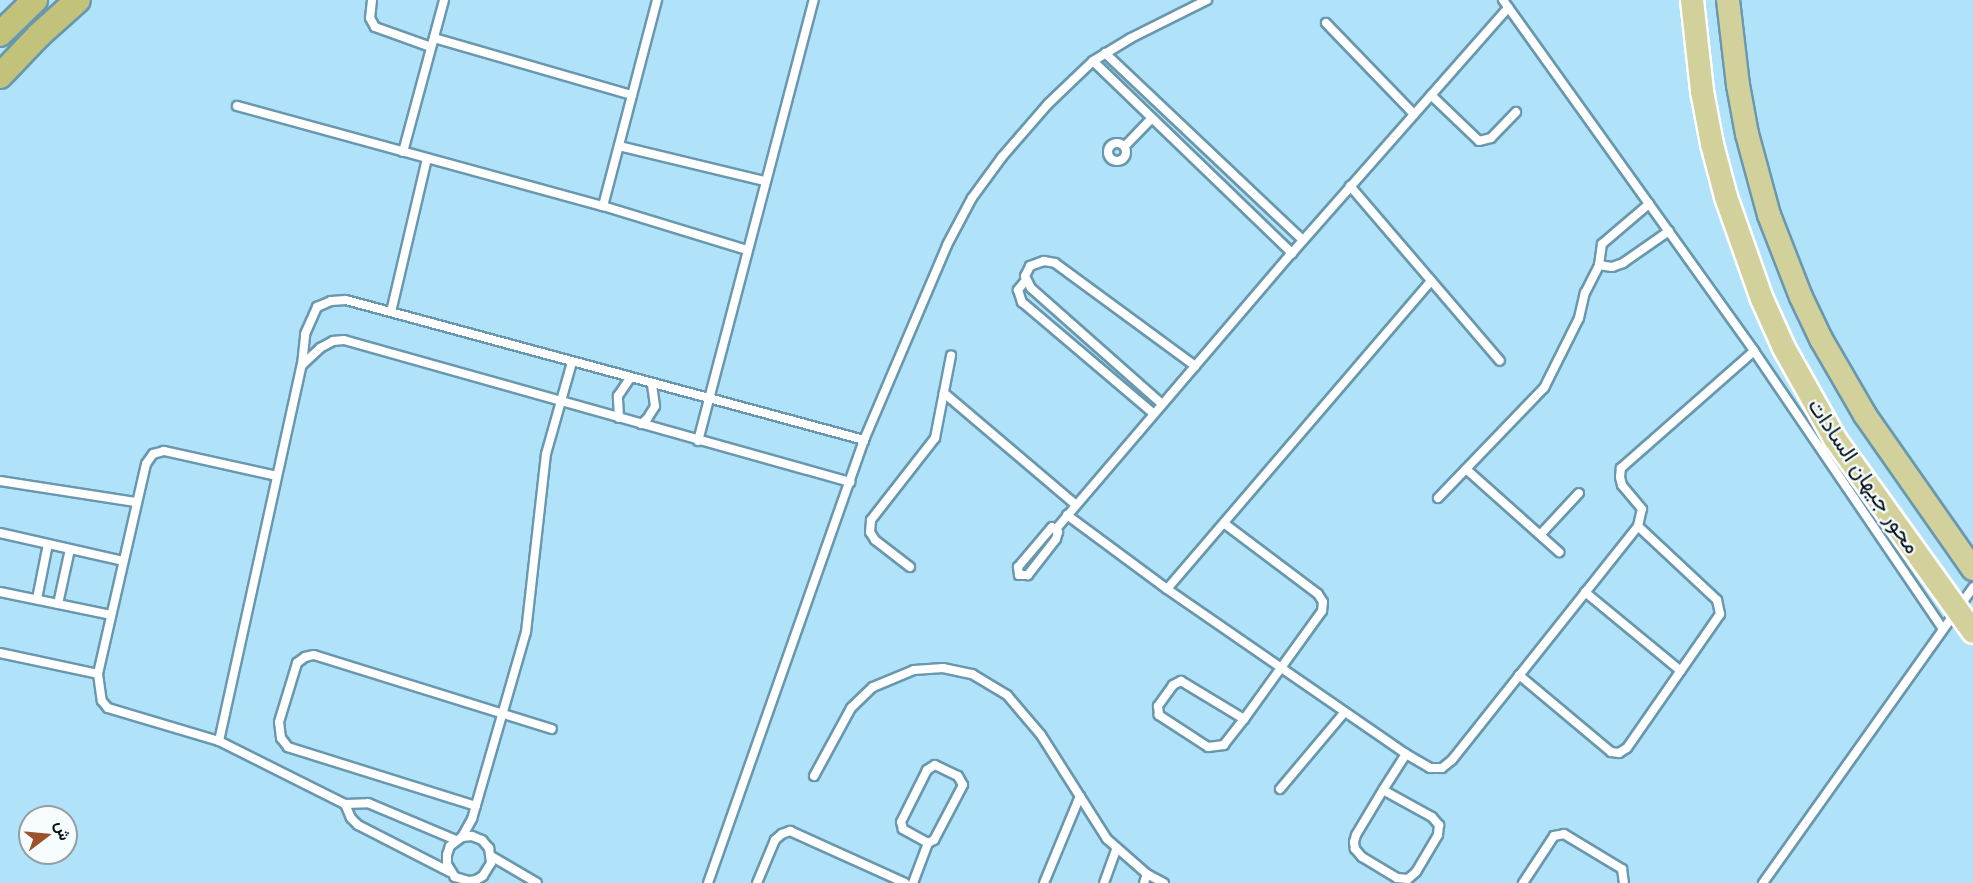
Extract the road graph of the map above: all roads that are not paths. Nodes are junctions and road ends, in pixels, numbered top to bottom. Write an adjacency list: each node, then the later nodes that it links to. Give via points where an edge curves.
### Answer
1 (35, 0): 13 (highway)
2 (78, 0): 18 (highway)
3 (372, 0): 15 (lane, via 370,18 375,27)
4 (444, 0): 14 (lane)
5 (657, 0): 19 (lane)
6 (814, 0): 29 (lane)
7 (1207, 0): 16 (lane)
8 (1503, 0): 11 (lane)
9 (1692, 0): 90 (main road, محور جيهان السادات, bridge, via 1712,144 1726,197 1784,348 1835,439)
10 (1728, 0): 81 (main road, محور جيهان السادات, via 1737,85 1747,134 1769,215 1801,297 1865,415)
11 (1508, 8): 20 (lane); 31 (lane)
12 (1326, 23): 23 (lane)
13 (0, 34)
14 (434, 38): 15 (lane); 19 (lane)
15 (431, 47): 27 (lane)
16 (1105, 53): 17 (lane); 34 (lane)
17 (1093, 61): 24 (lane); 60 (lane, via 1048,104 972,198 947,245)
18 (0, 76)
19 (632, 95): 25 (lane)
20 (1431, 95): 22 (lane, via 1479,141 1491,138); 23 (lane)
21 (237, 106): 27 (lane)
22 (1516, 112)
23 (1414, 114): 30 (lane)
24 (1151, 119): 26 (lane); 36 (lane)
25 (619, 146): 29 (lane); 32 (lane)
26 (1125, 146)
27 (403, 152): 28 (lane)
28 (427, 159): 32 (lane); 40 (lane)
29 (765, 181): 35 (lane)
30 (1350, 186): 34 (lane); 39 (lane)
31 (1649, 204): 33 (lane); 37 (lane, via 1602,244)
32 (603, 206): 35 (lane)
33 (1669, 231): 37 (lane, via 1623,264); 43 (lane)
34 (1303, 240): 36 (lane)
35 (747, 250): 54 (lane)
36 (1292, 253): 49 (lane)
37 (1599, 265): 62 (lane, via 1585,292 1579,318 1544,388)
38 (1026, 280): 41 (lane); 42 (lane, via 1018,290 1019,299); 49 (lane, via 1030,266 1044,261 1055,263)
39 (1431, 281): 45 (lane); 71 (lane)
40 (391, 312): 46 (lane); 47 (lane, via 346,300 317,307 305,334)
41 (1078, 330): 42 (lane); 48 (lane)
42 (1069, 342): 50 (lane)
43 (1754, 351): 72 (lane, via 1621,468 1622,485 1642,510); 89 (lane)
44 (951, 356): 53 (lane)
45 (1500, 361)
46 (572, 362): 51 (lane); 55 (lane)
47 (302, 365): 55 (lane, via 321,348 344,340); 63 (lane)
48 (1120, 366): 50 (lane); 56 (lane)
49 (1195, 366): 56 (lane)
50 (1111, 377): 57 (lane)
51 (630, 378): 52 (lane); 58 (lane, via 618,396)
52 (652, 384): 54 (lane); 59 (lane, via 655,406)
53 (944, 393): 69 (lane); 80 (lane, via 935,438 871,520 874,540)
54 (708, 400): 60 (lane); 61 (lane)
55 (561, 401): 58 (lane); 96 (lane, via 546,454 526,632)
56 (1162, 404): 57 (lane)
57 (1153, 413): 69 (lane)
58 (619, 418): 59 (lane)
59 (640, 424): 61 (lane)
60 (864, 440): 65 (lane)
61 (698, 441): 65 (lane)
62 (1466, 469): 67 (lane); 75 (lane)
63 (277, 476): 68 (lane, via 164,451 153,454 146,464); 100 (lane)
64 (0, 481): 68 (lane)
65 (850, 482): 116 (lane)
66 (1578, 493): 75 (lane)
67 (1438, 498)
68 (135, 502): 79 (lane)
69 (1075, 504): 70 (lane)
70 (1067, 514): 73 (lane); 83 (lane)
71 (1225, 524): 83 (lane); 92 (lane, via 1318,594 1323,602 1322,611)
72 (1638, 526): 85 (lane); 93 (lane, via 1720,606 1720,614)
73 (1056, 529): 73 (lane, via 1049,529 1018,567 1019,575 1028,575 1058,535)
74 (0, 533): 76 (lane)
75 (1540, 535): 78 (lane)
76 (48, 544): 77 (lane); 86 (lane)
77 (70, 549): 79 (lane); 87 (lane)
78 (1559, 552)
79 (123, 561): 88 (lane)
80 (910, 567)
81 (1973, 569)
82 (1973, 587): 89 (lane)
83 (1167, 589): 92 (lane)
84 (0, 592): 86 (lane)
85 (1585, 592): 93 (lane); 95 (lane)
86 (37, 599): 87 (lane)
87 (58, 604): 88 (lane)
88 (111, 615): 94 (lane)
89 (1942, 628): 126 (lane)
90 (1973, 632)
91 (0, 653): 94 (lane)
92 (1280, 669): 97 (lane); 98 (lane)
93 (1681, 671): 95 (lane, via 1627,748 1615,753)
94 (98, 674): 100 (lane, via 99,694 108,708)
95 (1519, 675): 101 (lane, via 1447,764 1430,768)
96 (504, 713): 99 (lane); 107 (lane); 107 (lane, via 314,655 301,659 294,669 279,727 288,747)
97 (1344, 713): 101 (lane); 103 (lane)
98 (1244, 719): 98 (lane, via 1224,745 1208,747 1162,719 1157,711 1173,685 1181,681)
99 (552, 729)
100 (219, 741): 106 (lane)
101 (1406, 754): 104 (lane)
102 (814, 776): 105 (lane, via 861,696 900,674 943,668 972,674 1007,695 1047,742)
103 (1281, 789)
104 (1383, 790): 104 (lane, via 1356,835 1355,849 1396,878 1408,879 1438,835 1439,825 1432,817)
105 (1080, 796): 110 (lane, via 1098,827); 120 (lane)
106 (345, 804): 108 (lane, via 368,803); 112 (lane, via 358,825)
107 (476, 806): 108 (lane)
108 (459, 839): 111 (lane, via 472,836 482,840); 112 (lane, via 447,855)
109 (928, 843): 109 (lane, via 903,829 901,822 927,770 935,765 958,776 963,785 934,840); 119 (lane)
110 (1117, 848): 113 (lane); 121 (lane)
111 (491, 856): 114 (lane, via 488,870); 115 (lane)
112 (450, 872): 114 (lane, via 462,880)
113 (1147, 874): 122 (lane); 123 (lane)
114 (479, 882)
115 (537, 883)
116 (708, 883)
117 (757, 883): 118 (lane, via 776,840 790,831)
118 (905, 883)
119 (913, 883)
120 (1044, 883)
121 (1104, 883)
122 (1144, 883)
123 (1164, 883)
124 (1523, 883): 125 (lane, via 1554,836 1564,834 1622,868)
125 (1624, 883)
126 (1762, 883)

